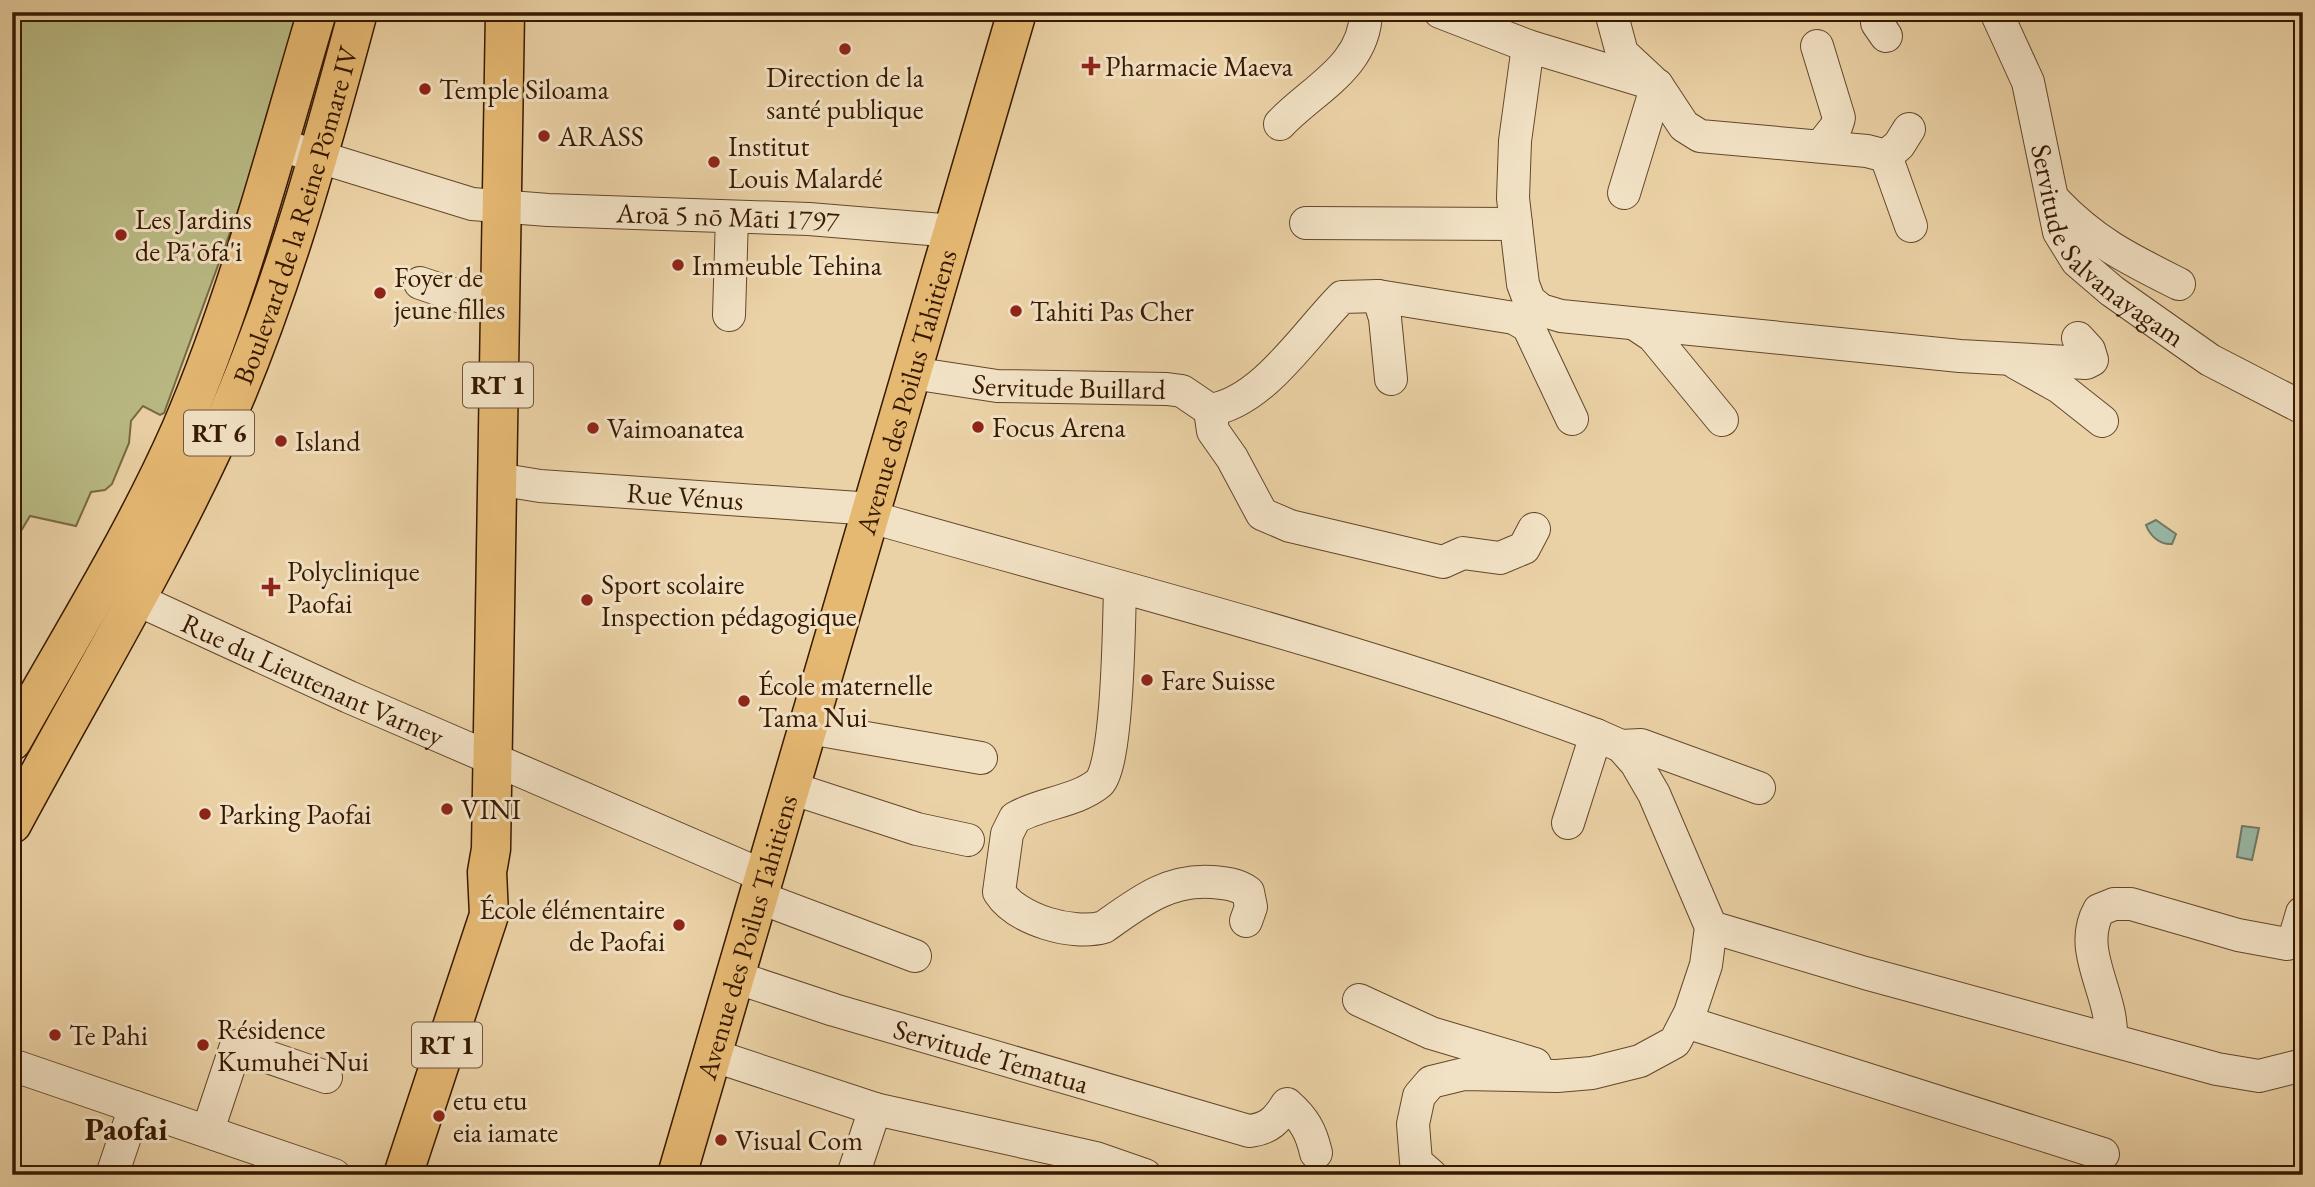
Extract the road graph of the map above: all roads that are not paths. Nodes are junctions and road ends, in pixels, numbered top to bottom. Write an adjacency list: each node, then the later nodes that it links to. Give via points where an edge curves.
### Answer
1 (317, 12): 15 (main road, Boulevard de la Reine Pōmare IV / RT 6)
2 (358, 12): 17 (main road, Boulevard de la Reine Pōmare IV / RT 6)
3 (505, 12): 21 (main road, RT 1)
4 (1017, 12): 26 (main road, Avenue des Poilus Tahitiens)
5 (1366, 12): 13 (street, via 1353,58)
6 (1440, 12): 10 (street)
7 (1611, 12): 12 (street, via 1622,52)
8 (1630, 12): 12 (street, via 1645,63)
9 (1992, 13): 20 (street, Servitude Salvanayagam, via 2028,82)
10 (1516, 32): 12 (street); 24 (street)
11 (1817, 46): 16 (street, via 1839,118)
12 (1657, 85): 16 (street, via 1684,126 1700,136); 19 (street)
13 (1280, 124)
14 (1909, 129): 18 (street)
15 (277, 144): 17 (street, Aroā 5 nō Māti 1797); 48 (main road, Boulevard de la Reine Pōmare IV / RT 6, via 231,303 181,429 118,561)
16 (1821, 146): 18 (street)
17 (320, 156): 21 (street, Aroā 5 nō Māti 1797, via 472,204); 46 (main road, Boulevard de la Reine Pōmare IV / RT 6, via 267,321 212,449)
18 (1886, 156): 25 (street)
19 (1624, 193)
20 (2052, 198): 28 (street, via 2084,230 2117,253); 37 (street, Servitude Salvanayagam, via 2059,232 2089,273 2210,360)
21 (501, 206): 22 (street, Aroā 5 nō Māti 1797); 30 (main road, RT 1)
22 (732, 217): 26 (street, Aroā 5 nō Māti 1797); 31 (street)
23 (1306, 223): 24 (street)
24 (1516, 224): 32 (street, via 1529,300 1541,310 1561,316)
25 (1911, 226)
26 (954, 230): 35 (main road, Avenue des Poilus Tahitiens)
27 (420, 283): 30 (street)
28 (2179, 284)
29 (1355, 290): 36 (street, via 1385,318); 38 (street, via 1342,297 1264,383 1226,408); 39 (street, via 1514,318 1528,326)
30 (500, 310): 42 (main road, RT 1)
31 (729, 315)
32 (1635, 324): 34 (street); 40 (street, via 1653,336)
33 (2078, 338): 34 (street, via 2089,350 2092,360 2086,363)
34 (2012, 360): 41 (street, via 2059,387)
35 (912, 373): 38 (street, Servitude Buillard, via 997,386 1167,389 1182,391); 43 (main road, Avenue des Poilus Tahitiens)
36 (1391, 379)
37 (2303, 408)
38 (1210, 410): 44 (street, via 1213,431 1262,514 1290,526 1443,562 1463,553 1500,558 1524,548)
39 (1572, 419)
40 (1722, 420)
41 (2102, 421)
42 (497, 480): 43 (street, Rue Vénus); 50 (main road, RT 1)
43 (872, 513): 45 (street, Rue Vénus); 47 (main road, Avenue des Poilus Tahitiens)
44 (1534, 529)
45 (1120, 587): 49 (street, Rue Vénus, via 1370,658); 59 (street, via 1107,770 1086,791 1014,818 1007,834 999,892 1004,900 1040,920 1094,930 1158,890 1182,883 1226,883 1248,892 1251,907)
46 (138, 600): 50 (street, Rue du Lieutenant Varney); 55 (main road, Boulevard de la Reine Pōmare IV / RT 6)
47 (809, 727): 51 (street); 53 (main road, Avenue des Poilus Tahitiens)
48 (12, 740)
49 (1608, 740): 52 (street, Rue Vénus, via 1641,746); 54 (street); 60 (street, via 1636,762 1654,794)
50 (491, 758): 57 (street, Rue du Lieutenant Varney); 78 (main road, RT 1, via 489,915)
51 (981, 758)
52 (1759, 788)
53 (791, 789): 56 (street, via 917,829); 57 (main road, Avenue des Poilus Tahitiens)
54 (1569, 823)
55 (12, 824)
56 (968, 840)
57 (761, 886): 61 (street, Rue du Lieutenant Varney); 62 (main road, Avenue des Poilus Tahitiens)
58 (2302, 913): 65 (street, via 2294,940 2287,944 2238,935 2132,904 2099,910 2090,931 2090,950 2112,1017)
59 (1246, 921)
60 (1702, 930): 64 (street, via 1706,965); 65 (street)
61 (915, 956)
62 (735, 977): 66 (main road, Avenue des Poilus Tahitiens); 74 (street, Servitude Tematua, via 1249,1131 1276,1122 1287,1104 1312,1131)
63 (1359, 1000): 69 (street, via 1391,1018 1477,1049)
64 (1686, 1022): 69 (street, via 1675,1042 1640,1061); 75 (street)
65 (2111, 1038): 68 (street, via 2162,1055 2259,1076)
66 (712, 1055): 72 (street); 79 (main road, Avenue des Poilus Tahitiens)
67 (12, 1065): 71 (street)
68 (2303, 1065)
69 (1592, 1073): 82 (street, via 1464,1074 1431,1082 1419,1096 1413,1124 1416,1162)
70 (326, 1077): 73 (street, via 236,1046)
71 (135, 1107): 73 (street); 76 (street)
72 (875, 1108): 80 (street); 81 (street, via 1115,1163)
73 (208, 1130): 77 (street)
74 (1316, 1153)
75 (2103, 1154)
76 (112, 1175)
77 (334, 1175)
78 (402, 1175)
79 (677, 1175)
80 (853, 1175)
81 (1145, 1175)
82 (1431, 1175)

